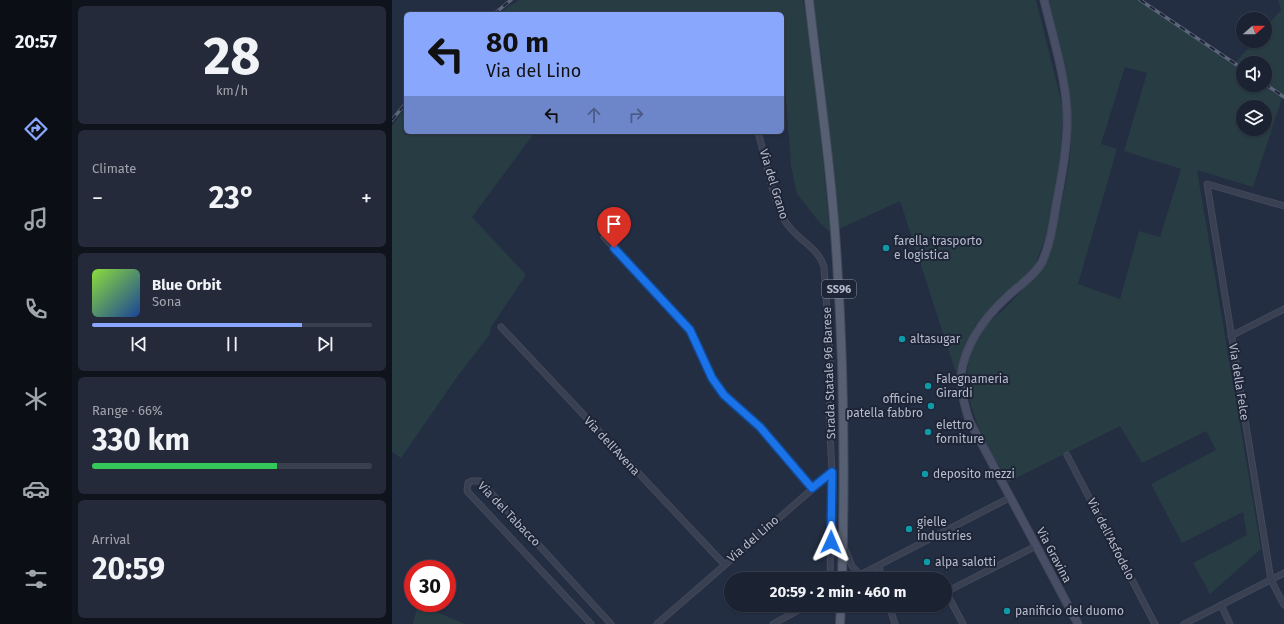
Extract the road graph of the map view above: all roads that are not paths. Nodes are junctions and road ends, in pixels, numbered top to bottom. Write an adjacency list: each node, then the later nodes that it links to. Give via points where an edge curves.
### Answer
1 (809, 0): 13 (main road, Strada Statale 96 Barese / SS96, via 831,185 837,261 843,394)
2 (1044, 0): 12 (main road, Via Gravina, via 1067,114 1065,161 1049,242 1041,263 979,328 968,350 961,376 969,420)
3 (759, 134): 10 (street, Via del Grano, via 784,219 795,234 818,254 824,267 832,382 829,412)
4 (1284, 206): 8 (street, Via della Felce, via 1207,184)
5 (604, 237): 11 (street, via 690,330 712,378 724,395 760,427)
6 (1284, 309): 8 (street)
7 (501, 327): 17 (street, Via dell'Avena)
8 (1231, 336): 26 (street, Via della Felce)
9 (1067, 455): 40 (street, Via dell'Asfodelo)
10 (832, 472): 11 (street, Via del Lino); 15 (street, Via del Grano)
11 (812, 488): 17 (street, Via del Lino)
12 (1011, 497): 14 (main road, Via Gravina); 18 (street)
13 (843, 543): 16 (main road, Strada Statale 96 Barese / SS96); 19 (street)
14 (1036, 546): 38 (street, via 946,592); 39 (main road, Via Gravina)
15 (831, 557): 16 (street); 20 (street, Via del Grano)
16 (842, 559): 21 (main road, Strada Statale 96 Barese / SS96)
17 (724, 564): 34 (street, Via del Lino)
18 (879, 566): 23 (street); 24 (street)
19 (855, 571): 22 (street)
20 (830, 572)
21 (842, 572)
22 (852, 572)
23 (866, 572)
24 (880, 572)
25 (1284, 573): 26 (street)
26 (1272, 580): 27 (street); 28 (street, Via della Felce)
27 (1221, 605): 41 (street); 42 (street)
28 (1284, 605)
29 (795, 612): 35 (street)
30 (841, 612): 36 (main road)
31 (891, 612): 37 (street)
32 (591, 624): 33 (street, Via del Tabacco, via 467,491 468,484 480,481)
33 (611, 624)
34 (657, 624)
35 (773, 624)
36 (840, 624)
37 (894, 624)
38 (963, 624)
39 (1078, 624)
40 (1155, 624)
41 (1184, 624)
42 (1230, 624)

